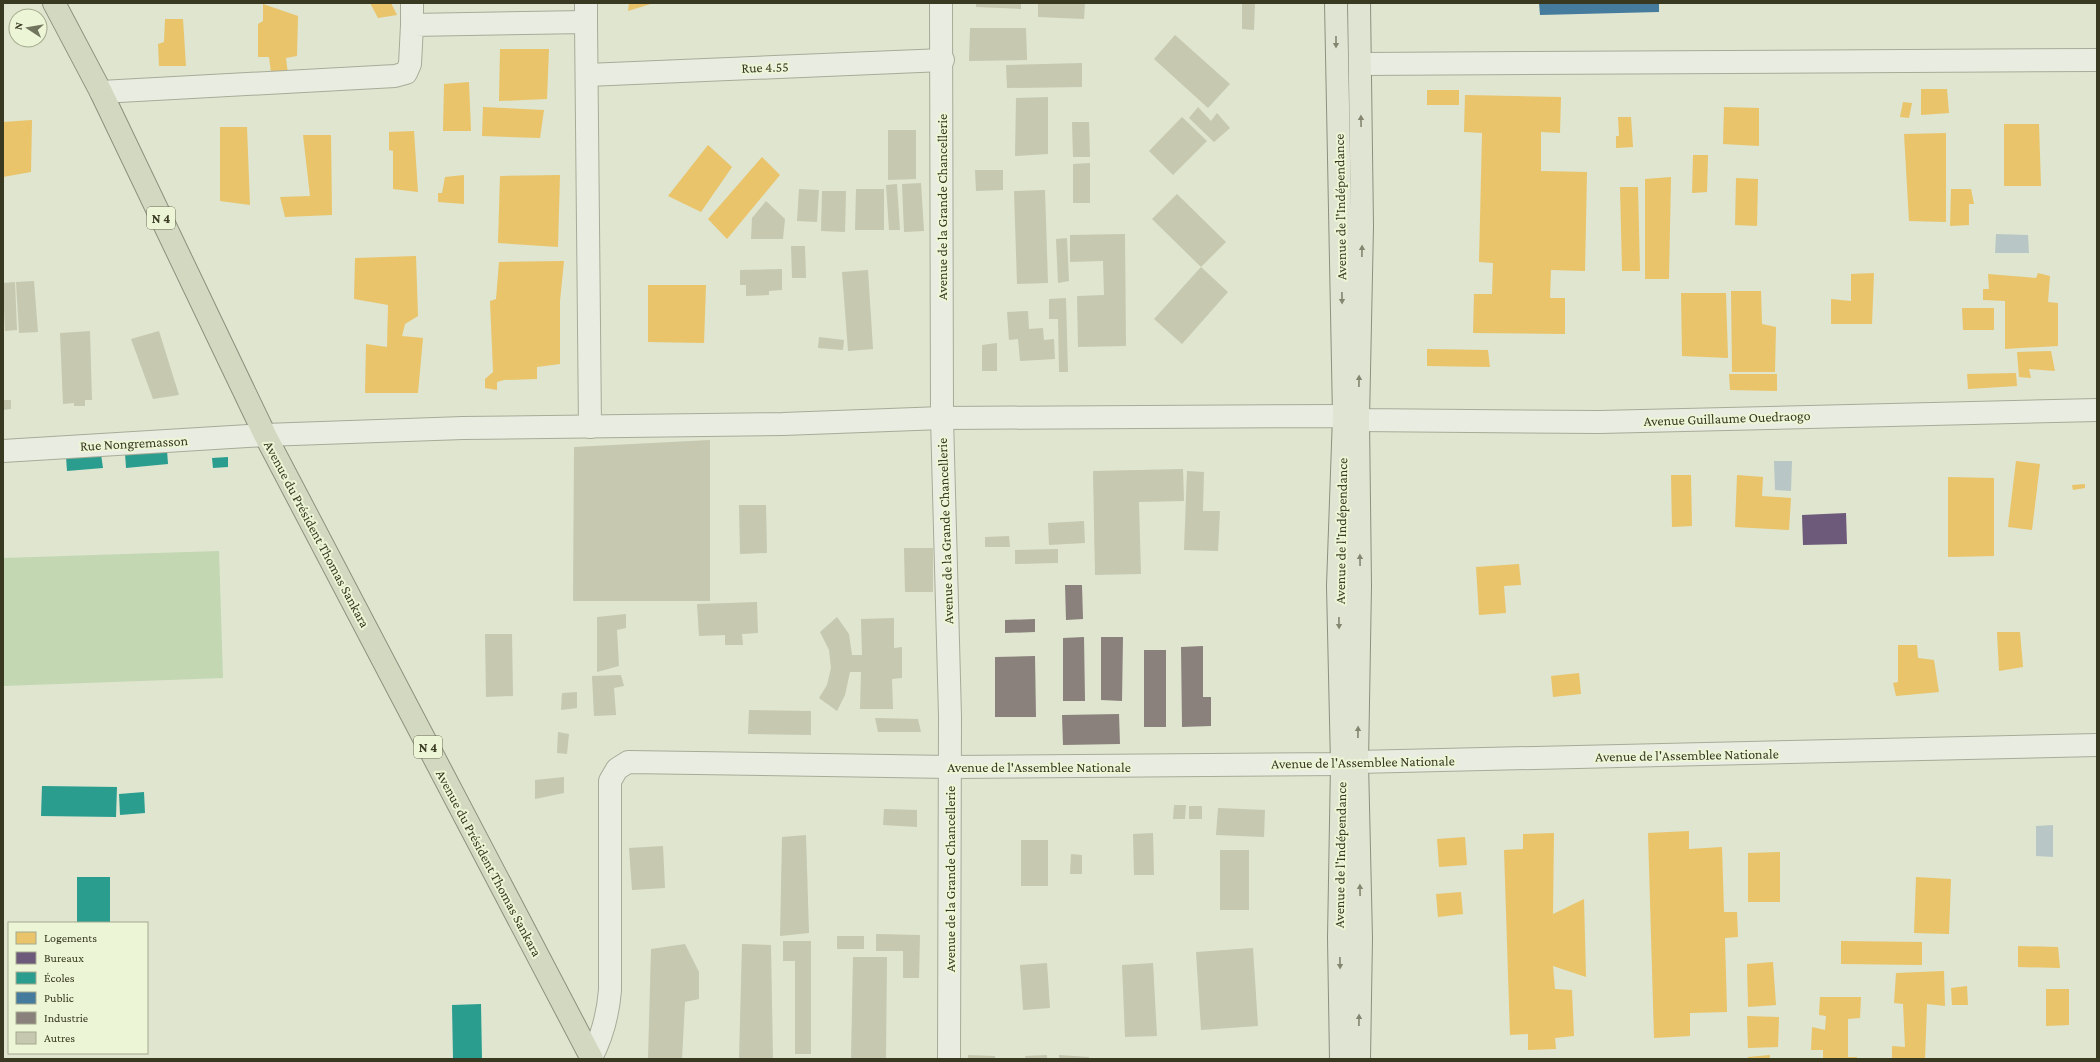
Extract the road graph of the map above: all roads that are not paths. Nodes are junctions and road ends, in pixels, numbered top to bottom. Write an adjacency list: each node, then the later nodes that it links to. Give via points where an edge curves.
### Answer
1 (54, 3): 12 (highway, Avenue du Président Thomas Sankara / N 4)
2 (412, 3): 7 (street)
3 (941, 3): 8 (street, Avenue de la Grande Chancellerie)
4 (1336, 3): 15 (main road, Avenue de l'Indépendance, one-way to 15)
5 (1359, 3): 10 (main road, Avenue de l'Indépendance)
6 (586, 13): 7 (street); 11 (street)
7 (412, 25): 12 (street, via 410,64 406,73 395,76)
8 (943, 60): 11 (street, Rue 4.55); 14 (street, Avenue de la Grande Chancellerie)
9 (2097, 60): 10 (street)
10 (1361, 64): 15 (main road, Avenue de l'Indépendance, one-way to 10, via 1362,226)
11 (587, 75): 16 (street)
12 (101, 92): 17 (highway, Avenue du Président Thomas Sankara / N 4)
13 (2097, 410): 15 (street, Avenue Guillaume Ouedraogo, via 1599,422)
14 (942, 418): 15 (street, Avenue Guillaume Ouedraogo); 16 (street, Rue Nongremasson); 23 (street, Avenue de la Grande Chancellerie)
15 (1351, 418): 19 (main road, Avenue de l'Indépendance, one-way to 15); 20 (main road, Avenue de l'Indépendance)
16 (590, 427): 17 (street, Rue Nongremasson, via 463,428)
17 (265, 435): 18 (street, Rue Nongremasson); 26 (highway, Avenue du Président Thomas Sankara / N 4)
18 (3, 450)
19 (1360, 585): 20 (main road); 22 (main road, Avenue de l'Indépendance, one-way to 19)
20 (1338, 586): 22 (main road, Avenue de l'Indépendance, one-way to 22)
21 (2097, 745): 22 (street, Avenue de l'Assemblee Nationale)
22 (1349, 763): 23 (street, Avenue de l'Assemblee Nationale); 24 (main road, Avenue de l'Indépendance); 25 (main road, Avenue de l'Indépendance, one-way to 22)
23 (950, 767): 26 (street, Avenue de l'Assemblee Nationale, via 628,762 617,768 610,781 608,1015); 27 (street, Avenue de la Grande Chancellerie)
24 (1339, 938): 25 (main road); 28 (main road, Avenue de l'Indépendance, one-way to 28)
25 (1361, 938): 29 (main road, Avenue de l'Indépendance, one-way to 25)
26 (591, 1059)
27 (949, 1059)
28 (1341, 1059)
29 (1359, 1059)

